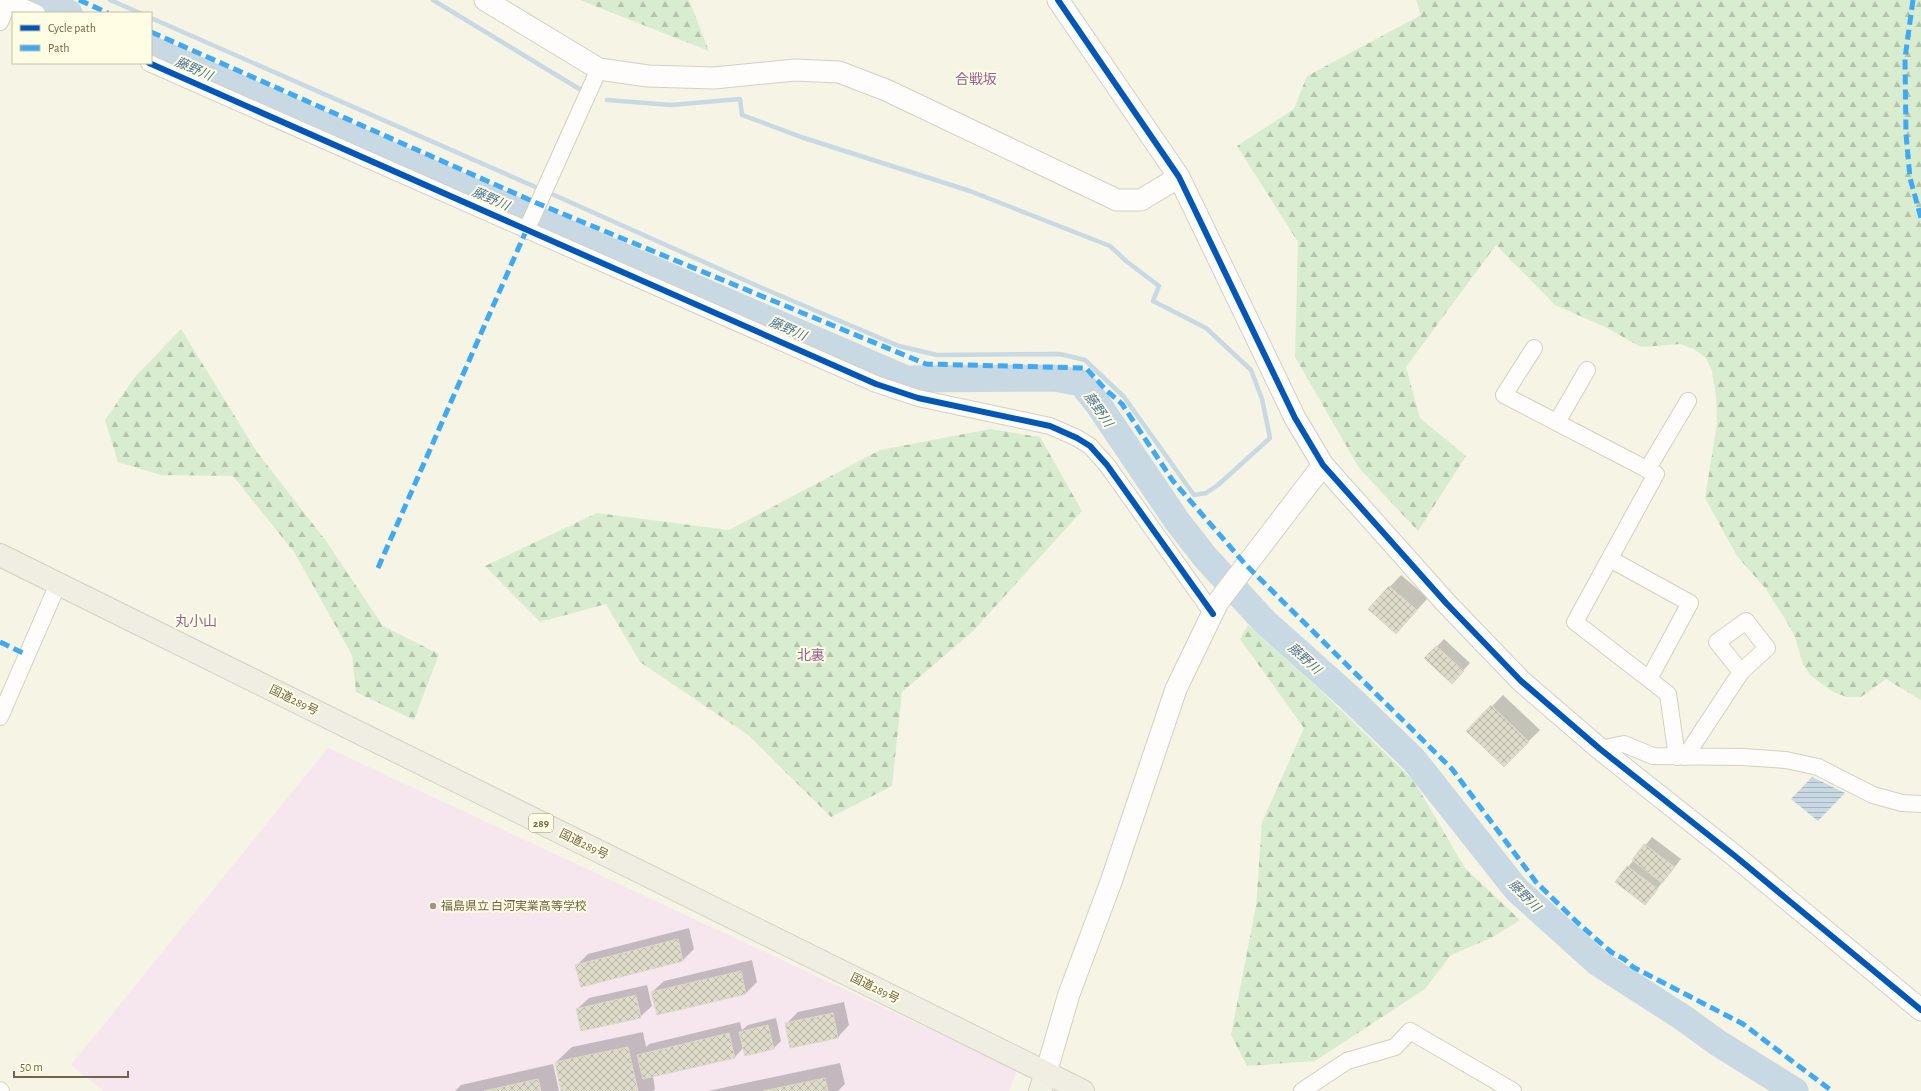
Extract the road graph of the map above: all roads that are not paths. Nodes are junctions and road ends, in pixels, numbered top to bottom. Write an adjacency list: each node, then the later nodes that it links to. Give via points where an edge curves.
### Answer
1 (9, 0): 4 (street); 5 (street)
2 (485, 0): 7 (street)
3 (1058, 0): 8 (street)
4 (35, 12)
5 (0, 22)
6 (151, 64): 9 (street)
7 (599, 69): 8 (street, via 648,76 714,78 795,70 839,72 886,90 1117,200 1141,200); 9 (street)
8 (1179, 177): 14 (street, via 1295,418)
9 (526, 231): 19 (street, via 876,384 918,398 1050,426 1077,438 1090,446 1107,465)
10 (1534, 348): 13 (street, via 1504,395)
11 (1587, 370): 13 (street)
12 (1688, 401): 15 (street)
13 (1556, 422): 15 (street)
14 (1323, 465): 19 (street); 23 (street, via 1521,681)
15 (1647, 470): 17 (street, via 1656,474)
16 (0, 555): 18 (highway, 国道289号 / 289)
17 (1610, 559): 21 (street, via 1575,622); 21 (street, via 1690,603)
18 (58, 584): 22 (street); 27 (highway, 国道289号 / 289)
19 (1216, 608): 27 (street, via 1176,689 1111,882 1069,994)
20 (1741, 672): 24 (street)
21 (1649, 679): 24 (street, via 1668,694)
22 (0, 717)
23 (1600, 749): 24 (street, via 1624,744 1653,756); 26 (street, via 1735,856)
24 (1681, 757): 25 (street, via 1786,760 1818,767 1873,795 1902,803)
25 (1921, 804)
26 (1921, 1010)
27 (1043, 1082): 28 (highway, 国道289号 / 289)
28 (1083, 1091)
29 (1302, 1091): 30 (street, via 1346,1061 1395,1047 1410,1031)
30 (1513, 1091)

